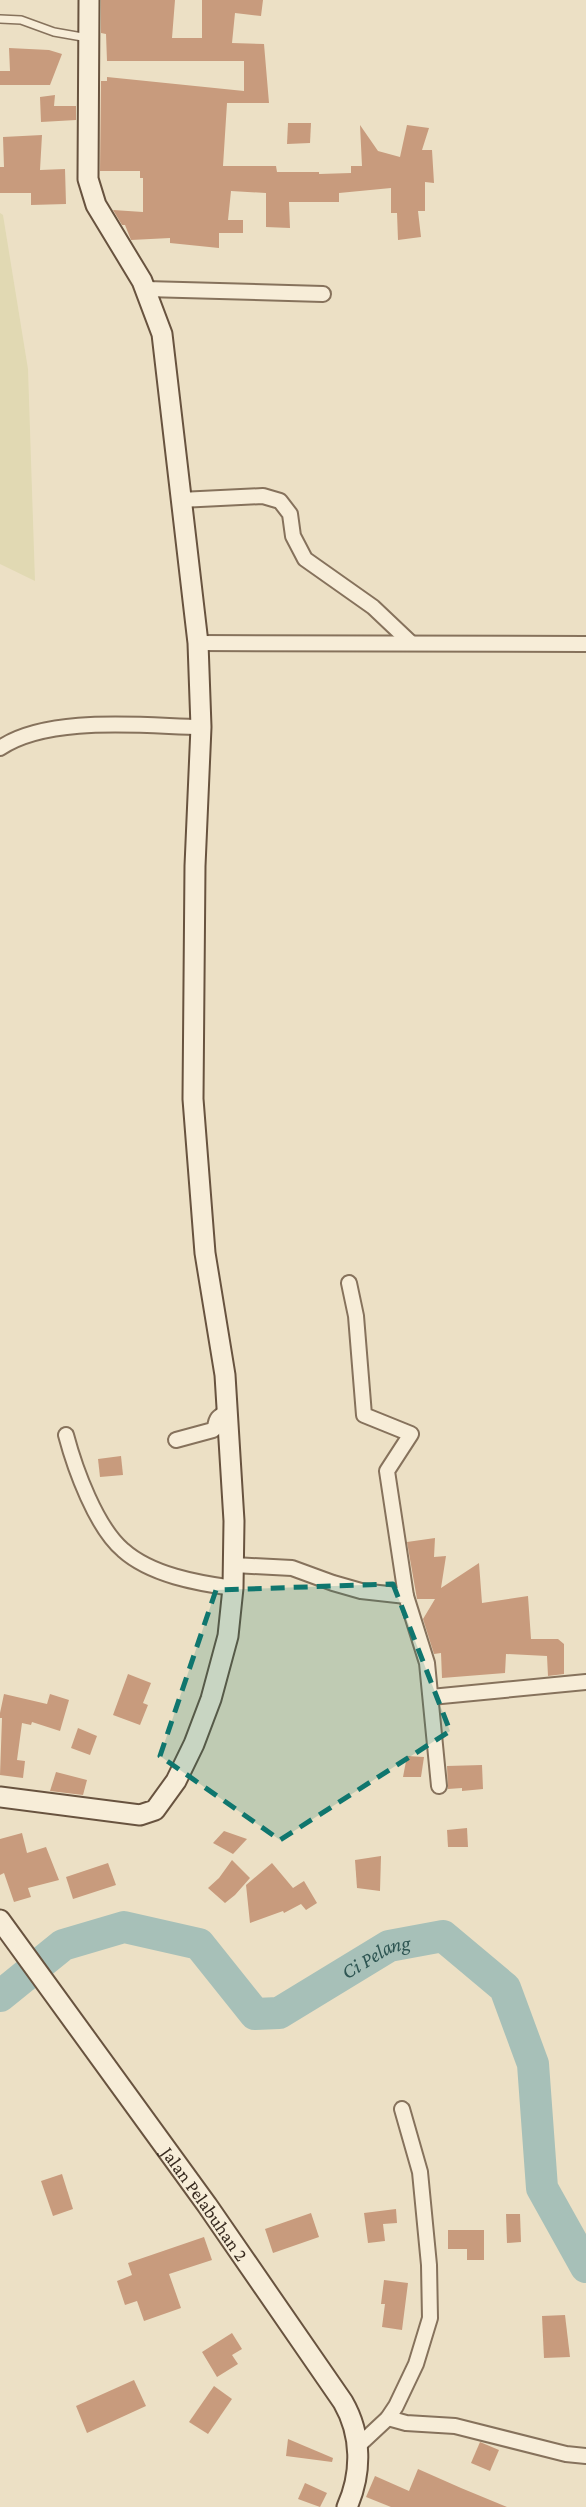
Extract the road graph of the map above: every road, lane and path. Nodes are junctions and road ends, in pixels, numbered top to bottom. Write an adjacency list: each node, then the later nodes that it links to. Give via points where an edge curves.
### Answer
1 (89, 0): 3 (street)
2 (0, 19): 3 (lane)
3 (89, 38): 4 (street, via 90,191)
4 (146, 289): 5 (street); 6 (street, via 162,334)
5 (323, 294)
6 (180, 500): 7 (street); 8 (street, via 263,496 280,501 286,506 293,536 305,559 373,607)
7 (198, 643): 8 (street); 10 (street)
8 (411, 643): 9 (street)
9 (586, 644)
10 (201, 727): 11 (street, via 57,728 18,737); 13 (street, via 193,1099 205,1253)
11 (0, 748)
12 (349, 1283): 18 (street, via 364,1415 411,1434 387,1471)
13 (227, 1412): 15 (street, via 218,1417 213,1430); 16 (street)
14 (66, 1435): 17 (street, via 87,1494 121,1549 139,1562 173,1575)
15 (176, 1440)
16 (234, 1565): 17 (street); 18 (street, via 292,1568 361,1591)
17 (233, 1588): 22 (street, via 228,1636 211,1699 176,1781 155,1810 140,1815)
18 (406, 1596): 20 (street, via 427,1663)
19 (586, 1682): 20 (street)
20 (431, 1697): 21 (street)
21 (439, 1786)
22 (0, 1797)
23 (6, 1928): 26 (street, Jalan Pelabuhan 2, via 319,2365 348,2411)
24 (402, 2109): 25 (street, via 419,2172 430,2318 416,2364)
25 (388, 2418): 26 (street); 27 (street, via 455,2426)
26 (358, 2446): 28 (street, Jalan Pelabuhan 2, via 355,2483)
27 (586, 2456)
28 (347, 2507)

